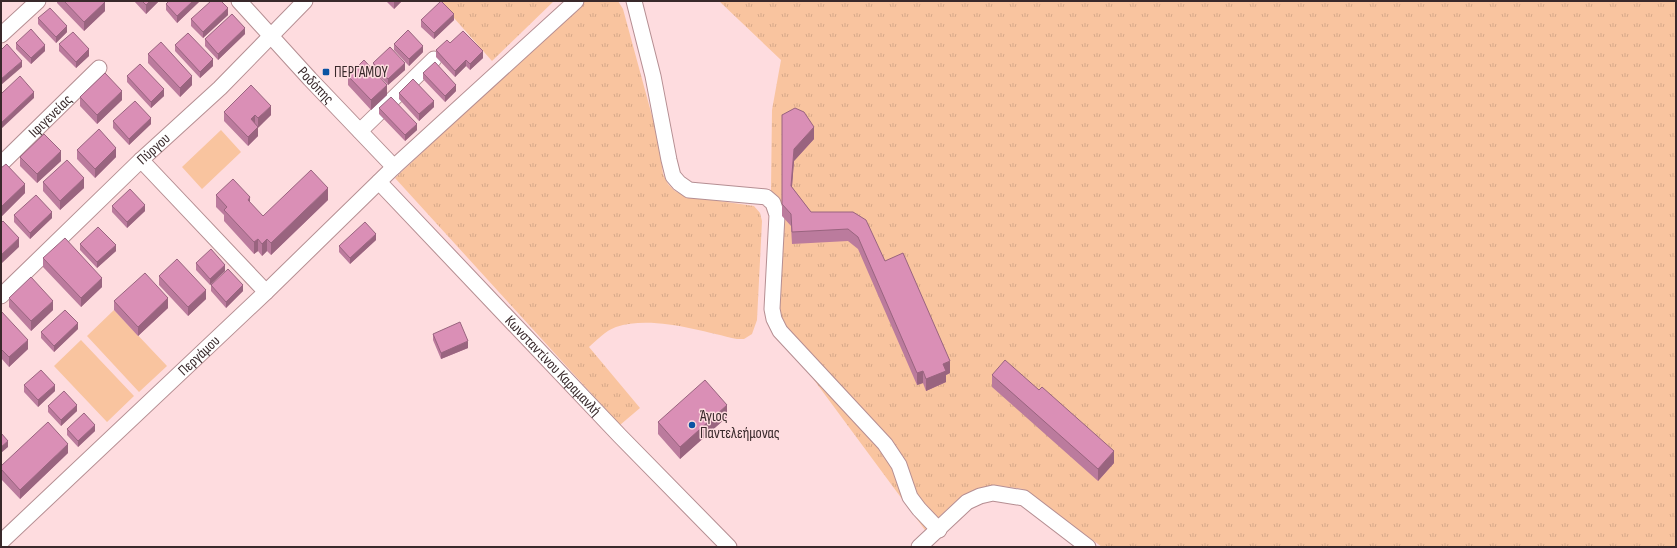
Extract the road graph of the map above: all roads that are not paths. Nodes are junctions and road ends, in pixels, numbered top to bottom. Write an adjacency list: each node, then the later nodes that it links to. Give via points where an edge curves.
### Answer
1 (38, 1): 6 (street)
2 (239, 1): 7 (street, Ροδόπης)
3 (305, 1): 7 (street, Πύργου)
4 (576, 1): 13 (street, Περγάμου)
5 (634, 1): 17 (street, via 673,176 689,190 766,197 773,203 777,215 772,309 780,331 885,444 899,466 910,496 918,509)
6 (1, 35)
7 (271, 35): 10 (street, Ροδόπης); 11 (street, Πύργου, via 220,88)
8 (434, 59): 10 (street)
9 (99, 68): 12 (street, Ιφιγενείας)
10 (360, 131): 13 (street, Ροδόπης)
11 (141, 160): 15 (street); 16 (street, Πύργου)
12 (1, 164)
13 (394, 167): 14 (street, Περγάμου)
14 (379, 182): 15 (street, Περγάμου); 19 (street, Κωνσταντίνου Καραμανλή)
15 (266, 292): 18 (street, Περγάμου)
16 (1, 296)
17 (939, 530): 20 (street); 21 (street, via 967,502 993,492 1024,498)
18 (4, 534)
19 (729, 547)
20 (919, 547)
21 (1088, 547)

